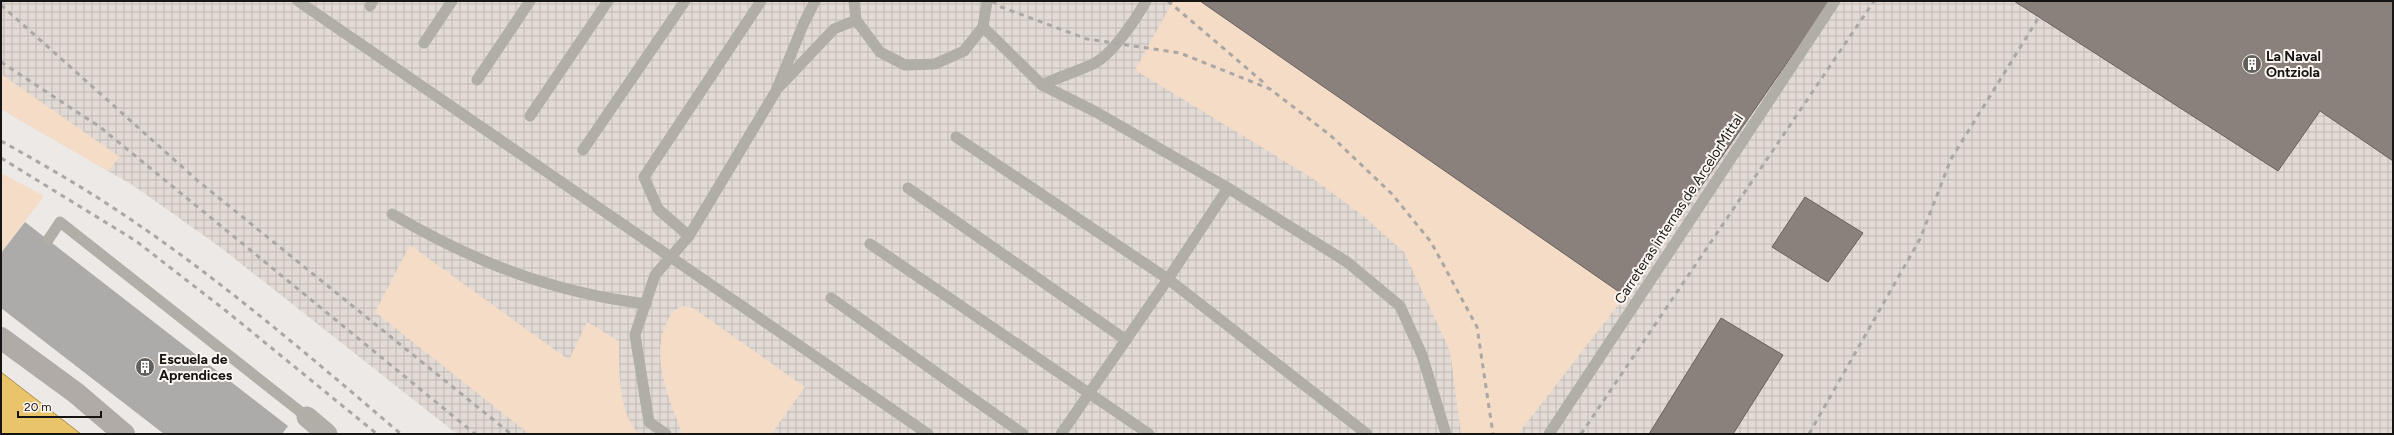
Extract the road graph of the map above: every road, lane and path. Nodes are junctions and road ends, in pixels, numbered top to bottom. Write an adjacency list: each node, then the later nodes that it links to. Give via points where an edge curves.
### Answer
1 (298, 1): 27 (lane, via 492,132)
2 (452, 1): 14 (lane)
3 (530, 1): 15 (lane)
4 (608, 1): 18 (lane)
5 (685, 1): 20 (lane)
6 (761, 1): 24 (lane, via 644,177 658,209)
7 (815, 1): 17 (lane, via 802,25)
8 (854, 1): 12 (lane)
9 (987, 1): 13 (lane)
10 (1146, 1): 16 (lane, via 1135,20 1095,63)
11 (1835, 1): 44 (lane, Carreteras internas de ArcelorMittal)
12 (856, 20): 13 (lane, via 880,52 905,64 935,64 964,51); 17 (lane, via 834,29)
13 (983, 27): 16 (lane)
14 (424, 43)
15 (477, 80)
16 (1042, 85): 22 (lane, via 1096,112)
17 (776, 91): 24 (lane)
18 (530, 116)
19 (956, 137): 28 (lane)
20 (583, 150)
21 (908, 188): 32 (lane)
22 (1228, 188): 28 (lane); 43 (lane, via 1347,262 1400,306 1422,355)
23 (392, 214): 30 (lane, via 426,234 511,273 565,290)
24 (689, 236): 27 (lane)
25 (48, 240): 34 (lane, via 60,222)
26 (870, 244): 33 (lane)
27 (671, 258): 30 (lane, via 655,275); 38 (lane)
28 (1168, 279): 32 (lane); 42 (lane)
29 (831, 298): 39 (lane)
30 (646, 304): 37 (lane, via 636,335 649,422)
31 (1, 338): 35 (street, via 76,393)
32 (1126, 340): 33 (lane)
33 (1090, 392): 40 (lane); 41 (lane)
34 (307, 417): 36 (street)
35 (124, 434)
36 (327, 434)
37 (666, 434)
38 (928, 434)
39 (1023, 434)
40 (1061, 434)
41 (1149, 434)
42 (1366, 434)
43 (1446, 434)
44 (1549, 434)

